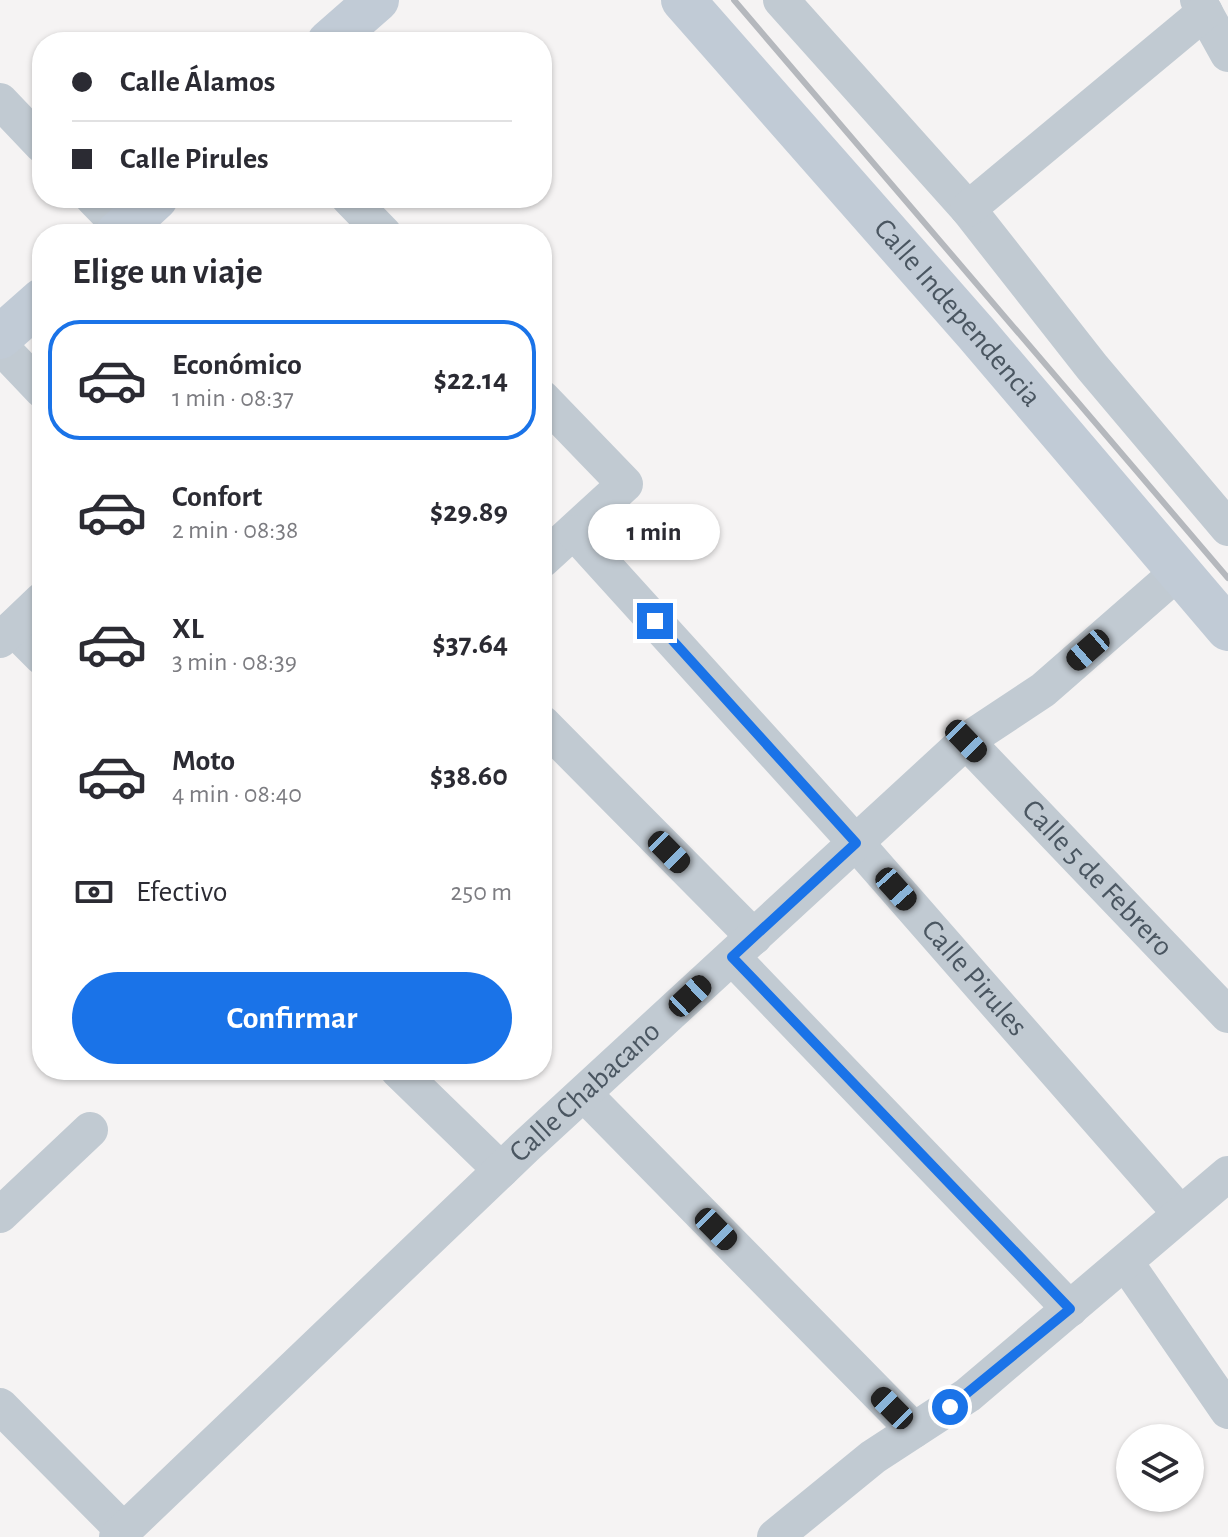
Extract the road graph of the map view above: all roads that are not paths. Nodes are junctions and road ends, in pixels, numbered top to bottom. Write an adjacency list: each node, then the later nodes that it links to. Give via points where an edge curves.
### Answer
1 (377, 0): 5 (main road)
2 (683, 0): 22 (main road, Calle Independencia)
3 (781, 0): 11 (street)
4 (1201, 6): 6 (street); 11 (street)
5 (340, 32)
6 (1228, 54)
7 (0, 101): 8 (street)
8 (32, 135)
9 (140, 208): 12 (main road)
10 (359, 208): 13 (street)
11 (968, 209): 19 (street)
12 (115, 224)
13 (374, 224)
14 (32, 309): 15 (main road)
15 (0, 337)
16 (0, 346): 17 (street)
17 (32, 380)
18 (552, 408): 20 (street, via 625,484)
19 (1228, 528)
20 (575, 533): 21 (street); 29 (street, Calle Pirules)
21 (552, 552)
22 (1178, 572): 24 (main road, Calle Independencia); 28 (street, Calle Chabacano, via 1043,690)
23 (32, 609): 25 (street)
24 (1228, 629)
25 (6, 634): 26 (street)
26 (32, 651)
27 (552, 734): 30 (street)
28 (966, 741): 29 (street, Calle Chabacano); 31 (street, Calle 5 de Febrero)
29 (856, 843): 30 (street, Calle Chabacano); 37 (street, Calle Pirules)
30 (743, 947): 33 (street, Calle Chabacano); 40 (street)
31 (1228, 1015)
32 (408, 1080): 35 (street)
33 (584, 1094): 35 (street, Calle Chabacano); 43 (street)
34 (90, 1130): 38 (street)
35 (501, 1170): 44 (street, Calle Chabacano)
36 (1228, 1174): 37 (street)
37 (1180, 1213): 39 (street)
38 (0, 1215)
39 (1126, 1263): 40 (street); 41 (street)
40 (1070, 1309): 43 (street, via 968,1395)
41 (1228, 1411)
42 (14, 1429): 44 (street)
43 (914, 1430): 45 (street)
44 (120, 1534)
45 (775, 1537)

